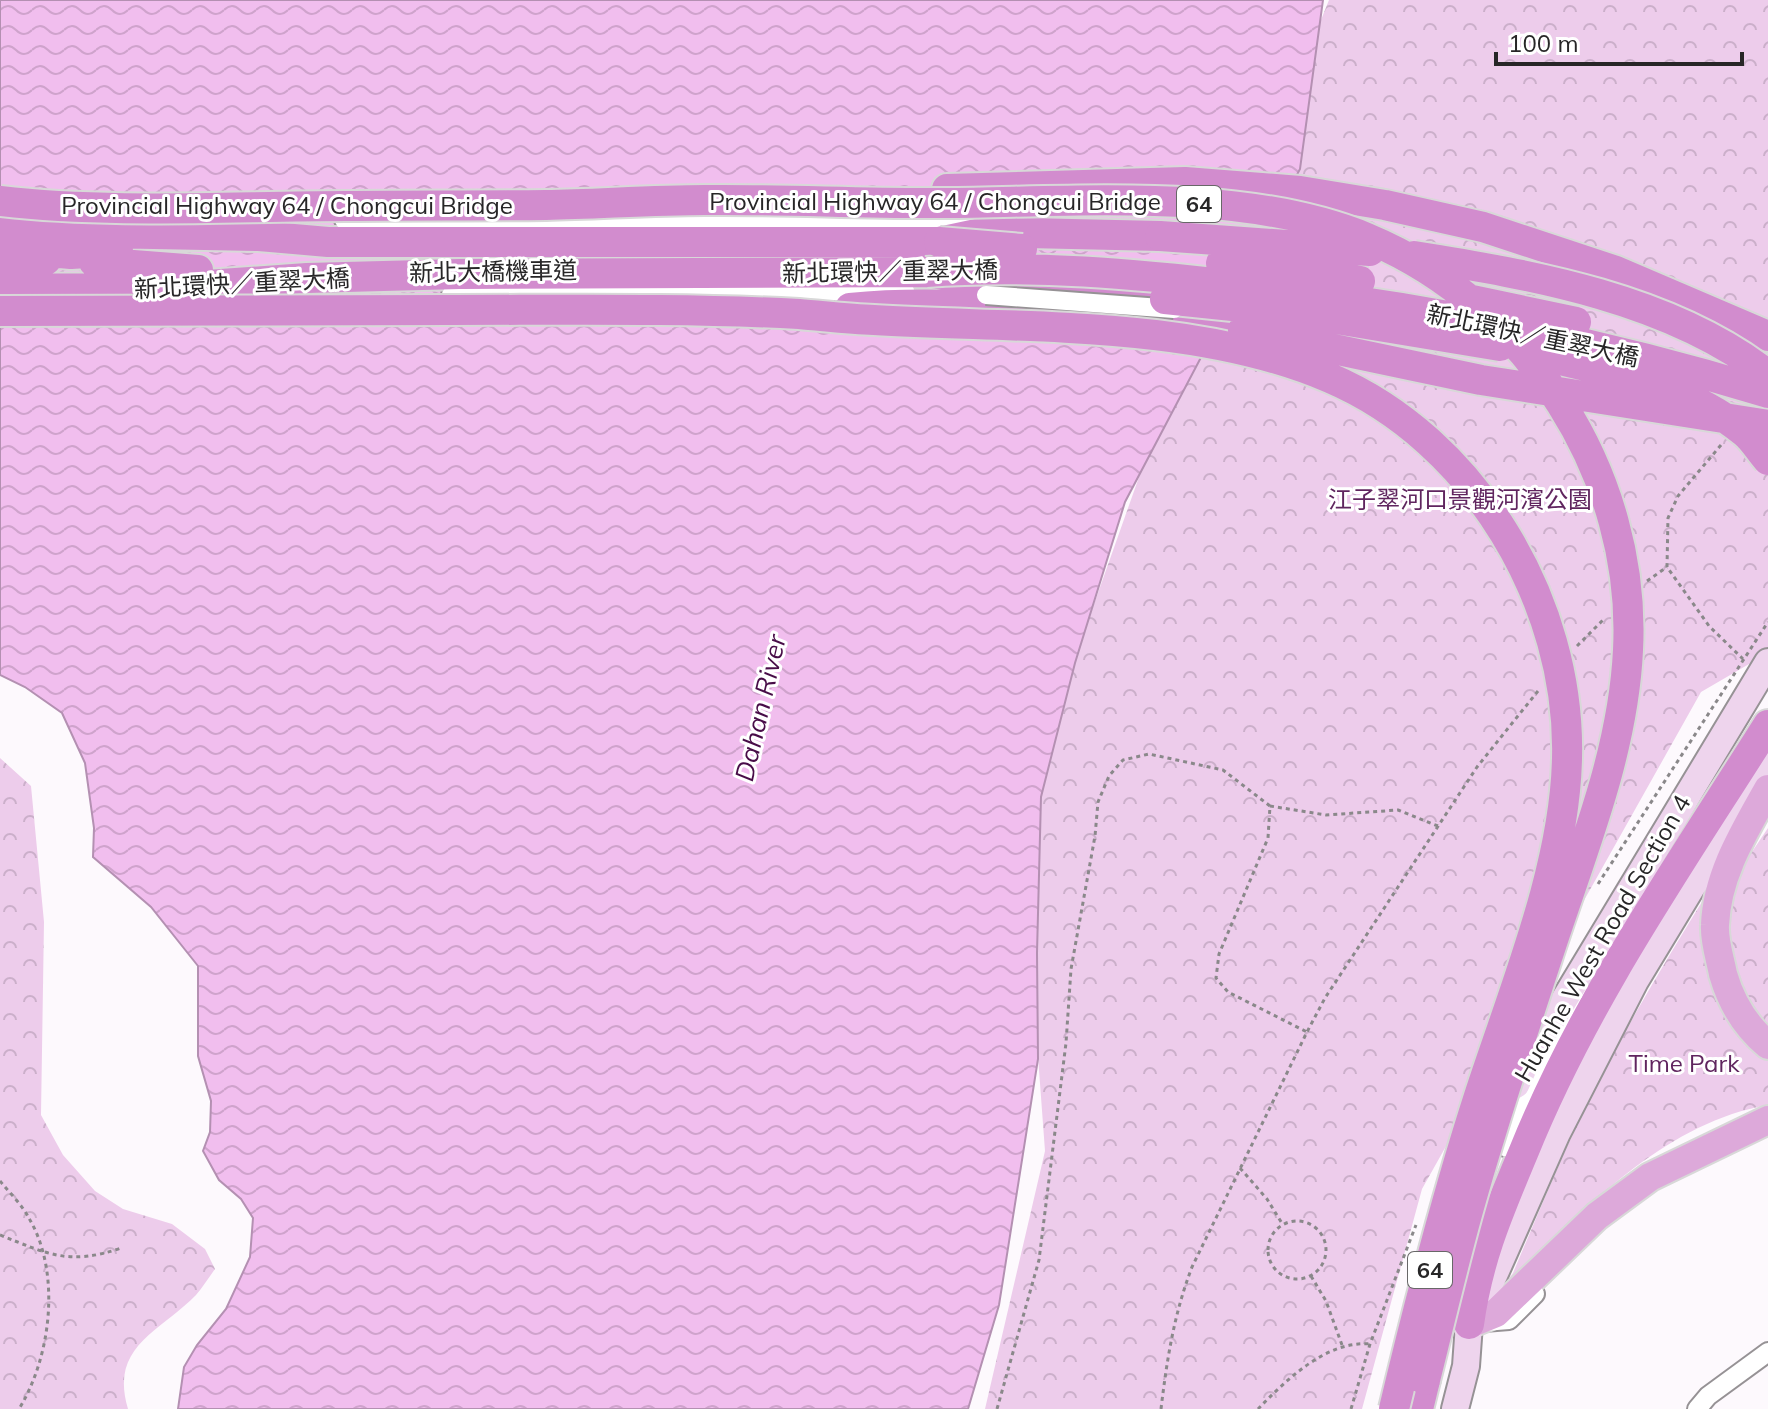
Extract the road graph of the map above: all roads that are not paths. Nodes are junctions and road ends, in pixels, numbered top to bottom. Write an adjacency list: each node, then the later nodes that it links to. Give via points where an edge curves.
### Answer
1 (0, 201): 2 (highway, Provincial Highway 64 / Chongcui Bridge / 64, bridge, via 106,207 705,200)
2 (877, 204): 14 (highway, bridge, via 930,189 1009,186 1185,182 1300,191 1483,227 1616,271); 32 (highway, Provincial Highway 64 / Chongcui Bridge / 64, bridge, via 1146,202 1237,206 1302,217 1367,238 1463,294 1517,344 1558,396 1590,454 1614,522 1626,587 1629,645 1623,711)
3 (0, 213): 15 (street, 新北大橋機車道, bridge, via 559,227 1050,222 1394,243 1583,279 1674,309)
4 (0, 231): 5 (highway, 新北環快／重翠大橋)
5 (328, 242): 6 (highway, via 71,254); 16 (highway, 新北環快／重翠大橋, bridge, via 939,242 986,232 1097,233 1393,253 1490,268 1672,318)
6 (0, 248)
7 (0, 258): 9 (highway)
8 (926, 272): 9 (highway, 新北環快／重翠大橋); 17 (highway, 新北環快／重翠大橋, bridge, via 982,268 1157,276 1320,295 1464,318 1625,353); 19 (highway, bridge, via 1300,313 1490,344 1661,387 1708,407 1746,434)
9 (307, 278): 10 (highway, 新北環快／重翠大橋, via 150,289)
10 (0, 288)
11 (0, 303): 20 (street, 新北大橋機車道, bridge, via 927,291 1164,308 1298,323 1487,355 1613,384 1709,418 1740,441)
12 (0, 311): 13 (highway, 64, bridge, via 606,309)
13 (797, 314): 18 (highway, bridge, via 876,306 985,306 1137,316 1233,328 1481,380); 32 (highway, 64, bridge, via 1049,326 1269,354 1335,380 1390,412 1444,456 1489,508 1523,562 1548,627 1563,689 1567,756 1562,816)
14 (1768, 336)
15 (1768, 364)
16 (1768, 373)
17 (1768, 393)
18 (1768, 425)
19 (1768, 460)
20 (1768, 476)
21 (1755, 660): 33 (main road, Huanhe West Road Section 4, via 1526,1063 1493,1137)
22 (1768, 676): 32 (street, via 1594,969)
23 (1768, 699): 32 (highway, via 1601,973)
24 (1768, 725): 32 (highway)
25 (1768, 742): 32 (street, via 1617,982)
26 (1768, 761): 35 (main road, Huanhe West Road Section 4, via 1635,981)
27 (1768, 789): 28 (main road, via 1733,851 1715,926 1728,993)
28 (1768, 1045)
29 (1768, 1110): 35 (street, via 1678,1148 1592,1212)
30 (1768, 1120): 35 (main road, via 1650,1177 1597,1216 1496,1313)
31 (1768, 1132): 35 (street, via 1710,1154 1652,1187 1602,1226 1509,1320)
32 (1512, 1133): 33 (highway); 35 (highway); 37 (highway, 64, bridge); 38 (highway, 64, bridge)
33 (1491, 1175): 34 (main road, Huanhe West Road Section 4, via 1462,1234)
34 (1435, 1318): 35 (main road); 38 (main road, Huanhe West Road Section 4, via 1405,1361); 39 (main road, Huanhe West Road Section 4)
35 (1469, 1324): 40 (main road, Huanhe West Road Section 4)
36 (1768, 1352): 41 (street)
37 (1421, 1399)
38 (1393, 1409)
39 (1408, 1409)
40 (1455, 1409)
41 (1697, 1409)

